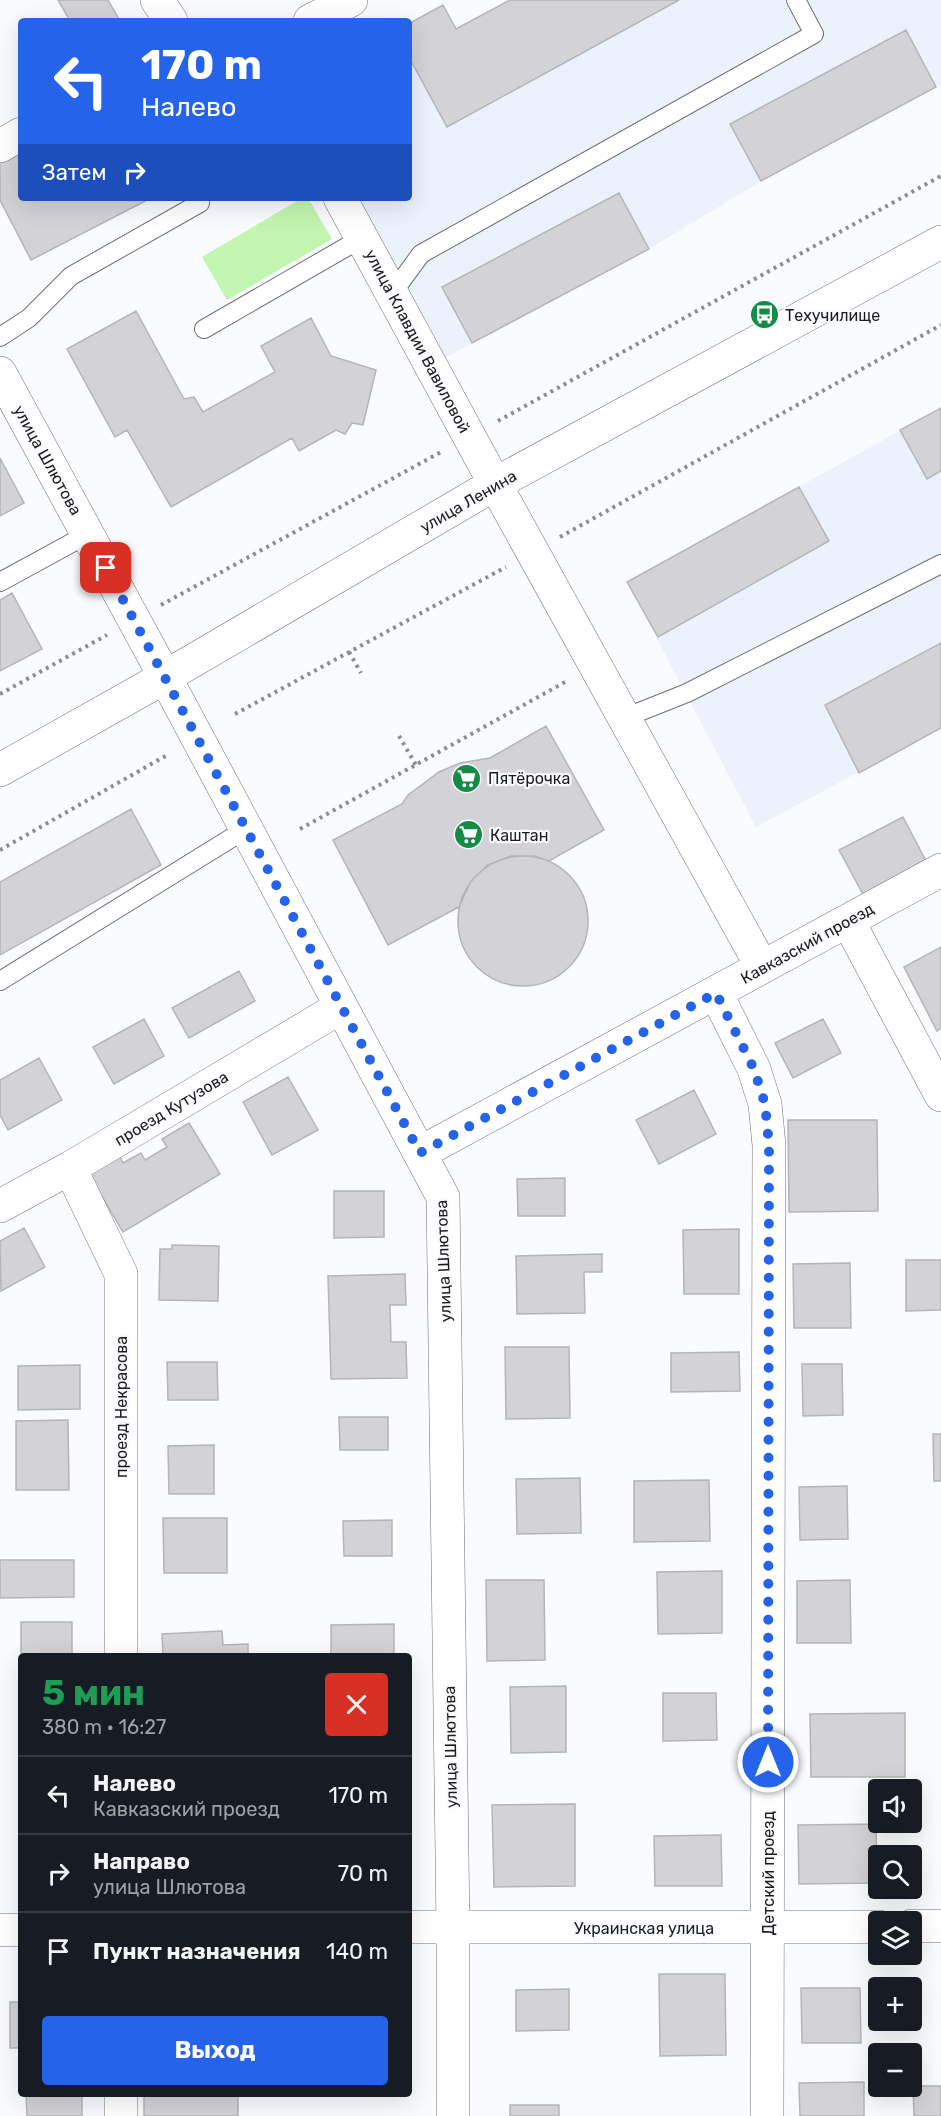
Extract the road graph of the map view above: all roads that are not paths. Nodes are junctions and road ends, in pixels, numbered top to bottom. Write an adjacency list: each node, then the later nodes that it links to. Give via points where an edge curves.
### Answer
1 (157, 0): 4 (street)
2 (795, 0): 12 (lane, via 814,34 422,254 399,284)
3 (341, 2): 5 (street)
4 (169, 18)
5 (315, 18)
6 (18, 136): 7 (street)
7 (0, 146)
8 (199, 201): 14 (lane, via 71,276 29,318)
9 (342, 201): 10 (street, улица Клавдии Вавиловой)
10 (362, 238): 12 (street, улица Клавдии Вавиловой); 13 (lane)
11 (941, 242): 16 (street, улица Ленина)
12 (390, 289): 16 (street, улица Клавдии Вавиловой)
13 (204, 329)
14 (0, 337)
15 (1, 378): 17 (street, улица Шлютова)
16 (495, 484): 20 (street, улица Ленина); 21 (street, улица Клавдии Вавиловой)
17 (88, 534): 19 (lane); 20 (street, улица Шлютова)
18 (941, 564): 21 (lane, via 687,693)
19 (0, 582)
20 (165, 677): 22 (street, улица Ленина); 23 (street, улица Шлютова)
21 (624, 718): 26 (street, улица Клавдии Вавиловой)
22 (0, 770)
23 (246, 829): 27 (lane); 29 (street, улица Шлютова)
24 (941, 870): 25 (street, Кавказский проезд)
25 (848, 921): 26 (street, Кавказский проезд); 30 (street)
26 (762, 967): 28 (street, Кавказский проезд)
27 (0, 981)
28 (716, 993): 31 (street, Кавказский проезд); 40 (street, Детский проезд, via 754,1069 765,1104 769,1145)
29 (341, 1007): 31 (street, улица Шлютова); 32 (street, проезд Кутузова)
30 (941, 1095)
31 (420, 1153): 38 (street, улица Шлютова, via 443,1197)
32 (70, 1168): 33 (street, проезд Кутузова); 34 (street, проезд Некрасова, via 121,1274)
33 (0, 1206)
34 (121, 1653)
35 (922, 1926): 36 (street)
36 (941, 1926)
37 (412, 1927): 38 (street, Украинская улица)
38 (453, 1927): 40 (street, Украинская улица); 45 (street, улица Шлютова)
39 (868, 1927): 40 (street, Украинская улица)
40 (768, 1928): 46 (street, Детский проезд)
41 (0, 1930): 42 (street)
42 (18, 1930)
43 (121, 2097): 44 (street)
44 (120, 2116)
45 (453, 2116)
46 (767, 2116)

